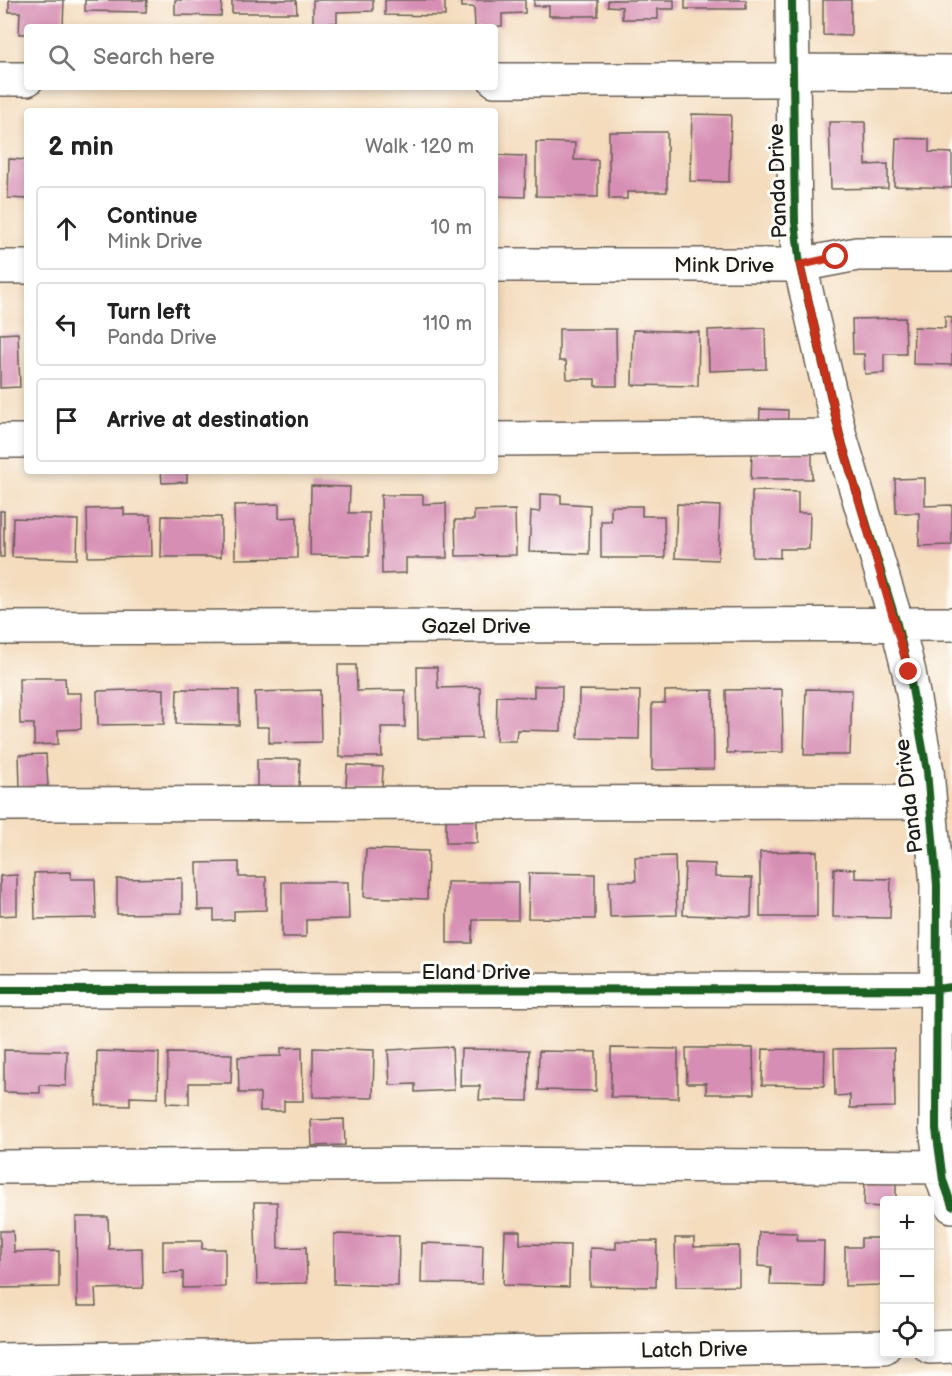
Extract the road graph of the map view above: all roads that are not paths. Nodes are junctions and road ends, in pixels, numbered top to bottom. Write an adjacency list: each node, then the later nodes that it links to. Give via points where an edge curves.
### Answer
1 (792, 0): 3 (street, Panda Drive)
2 (952, 72): 3 (street)
3 (793, 75): 6 (street); 8 (street, Panda Drive, via 795,222)
4 (0, 79): 5 (street)
5 (24, 79)
6 (498, 80)
7 (952, 254): 8 (street, Mink Drive, via 856,254)
8 (800, 265): 9 (street, Mink Drive); 12 (street, Panda Drive)
9 (498, 266)
10 (0, 267): 11 (street)
11 (24, 267)
12 (840, 436): 13 (street); 16 (street, Panda Drive)
13 (498, 438)
14 (0, 441): 15 (street)
15 (24, 441)
16 (897, 624): 17 (street, Gazel Drive); 18 (street, Gazel Drive); 19 (street, Panda Drive, via 927,771)
17 (952, 624)
18 (0, 628)
19 (929, 802): 20 (street); 21 (street, Panda Drive)
20 (0, 804)
21 (944, 988): 22 (street, Eland Drive); 24 (street, Panda Drive, via 936,1129)
22 (0, 990)
23 (0, 1167): 24 (street)
24 (947, 1167): 25 (street, Panda Drive)
25 (952, 1206)
26 (952, 1346): 28 (street)
27 (880, 1347): 29 (street, Latch Drive)
28 (934, 1347)
29 (0, 1360)

